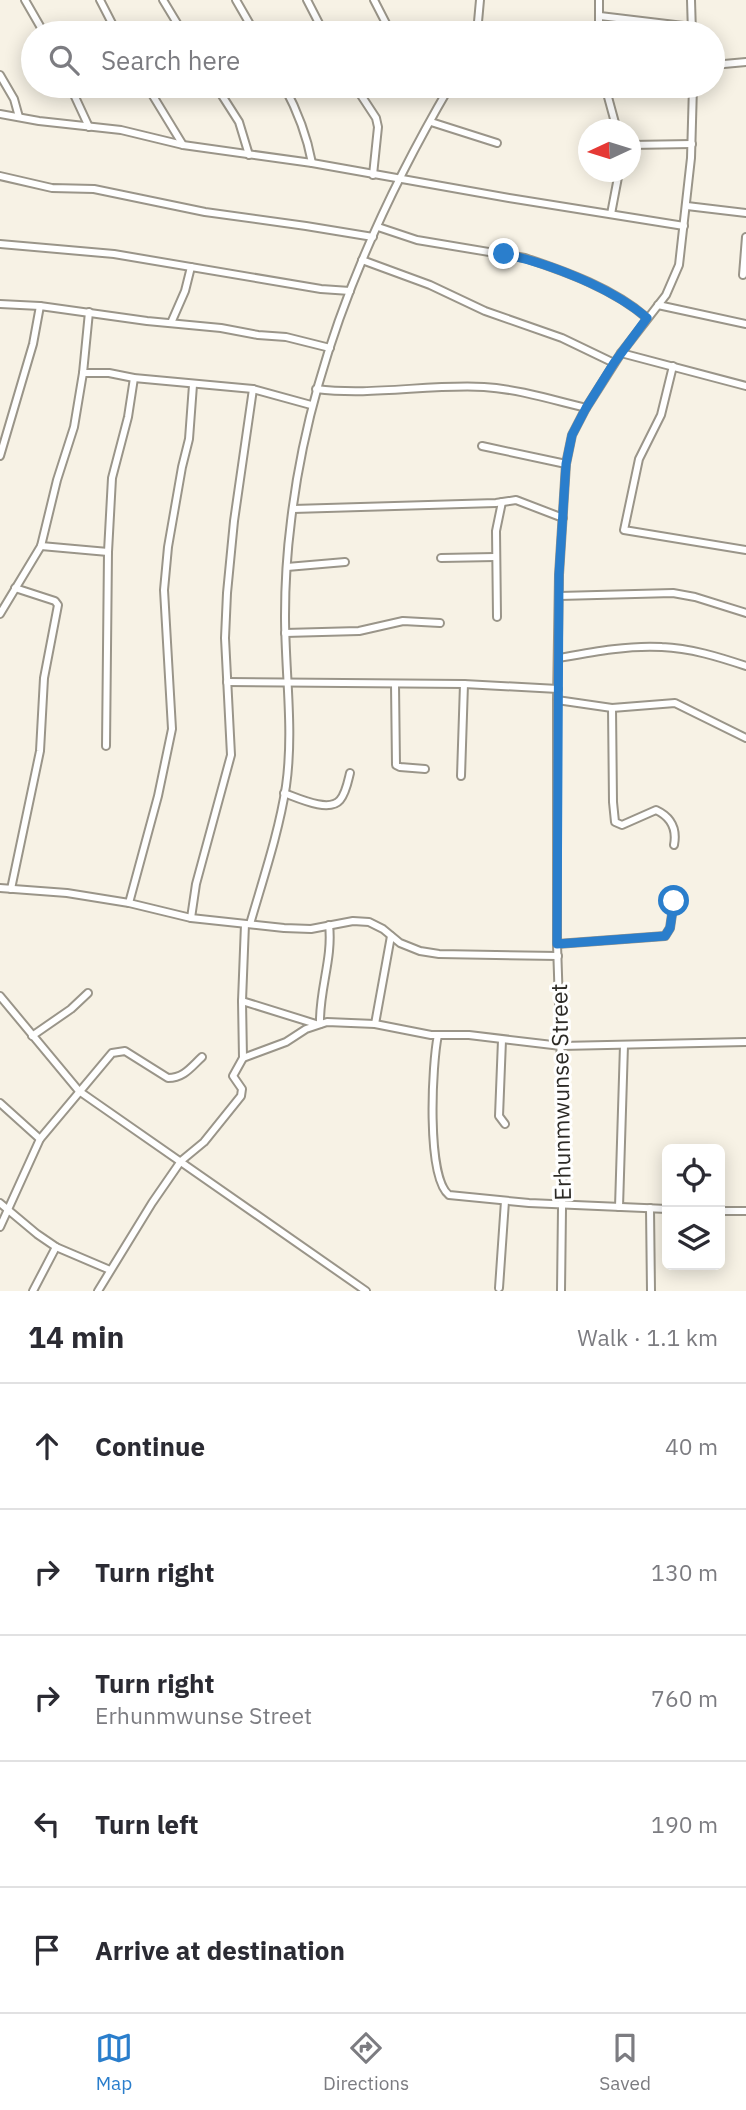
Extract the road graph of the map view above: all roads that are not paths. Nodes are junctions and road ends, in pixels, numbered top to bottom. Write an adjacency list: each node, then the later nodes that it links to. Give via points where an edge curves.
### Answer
1 (25, 0): 11 (street)
2 (100, 0): 12 (street)
3 (163, 0): 13 (street)
4 (236, 0): 14 (street)
5 (307, 0): 15 (street)
6 (374, 0): 16 (street)
7 (480, 0): 17 (street)
8 (599, 0): 10 (street)
9 (691, 0): 20 (street)
10 (600, 16): 18 (street); 19 (street)
11 (37, 21)
12 (111, 21)
13 (176, 21)
14 (248, 21)
15 (318, 21)
16 (385, 21)
17 (478, 21)
18 (600, 21)
19 (633, 21)
20 (692, 21)
21 (746, 62): 22 (street)
22 (725, 64)
23 (0, 75): 33 (street)
24 (76, 98): 36 (street)
25 (154, 98): 39 (street)
26 (224, 98): 41 (street, via 239,122)
27 (291, 98): 42 (street)
28 (363, 98): 43 (street, via 376,118)
29 (442, 98): 35 (street)
30 (608, 98): 34 (street)
31 (693, 98): 38 (street, Erhunmwunse Street)
32 (0, 114): 33 (street)
33 (19, 117): 36 (street)
34 (614, 119)
35 (431, 122): 37 (street); 45 (street)
36 (89, 127): 39 (street)
37 (497, 142)
38 (692, 144): 40 (street); 47 (street, Erhunmwunse Street)
39 (183, 145): 41 (street)
40 (641, 145)
41 (249, 155): 42 (street)
42 (312, 163): 43 (street)
43 (373, 175): 45 (street)
44 (0, 176): 52 (street)
45 (401, 178): 49 (street); 51 (street)
46 (618, 182): 49 (street)
47 (687, 206): 48 (street); 50 (street, Erhunmwunse Street)
48 (746, 213)
49 (611, 214): 50 (street)
50 (684, 226): 60 (street, Erhunmwunse Street, via 679,265)
51 (378, 227): 52 (street); 63 (street, via 417,240 541,263 631,305)
52 (373, 237): 55 (street)
53 (746, 237): 57 (street)
54 (0, 244): 56 (street, via 101,252)
55 (362, 260): 58 (street); 68 (street)
56 (191, 267): 58 (street); 64 (street)
57 (743, 275)
58 (350, 291): 66 (street)
59 (0, 304): 61 (street)
60 (658, 305): 63 (street, Erhunmwunse Street); 65 (street)
61 (40, 306): 62 (street); 79 (street)
62 (89, 312): 64 (street); 70 (street)
63 (647, 318): 67 (street, Erhunmwunse Street)
64 (171, 323): 66 (street, via 277,336)
65 (746, 324)
66 (330, 348): 75 (street)
67 (621, 353): 68 (street, Erhunmwunse Street); 69 (street)
68 (614, 363): 77 (street, Erhunmwunse Street)
69 (673, 366): 73 (street); 85 (street, via 661,415 639,459 624,530)
70 (83, 373): 71 (street); 84 (street, via 74,426)
71 (134, 378): 72 (street); 86 (street, via 112,478)
72 (194, 385): 74 (street); 117 (street, via 164,590 172,729)
73 (746, 386)
74 (253, 389): 76 (street); 100 (street, via 227,593)
75 (316, 389): 76 (street); 77 (street, via 361,392 488,387)
76 (311, 405): 82 (street)
77 (586, 408): 80 (street, Erhunmwunse Street, via 572,435)
78 (482, 446): 80 (street)
79 (0, 456)
80 (566, 464): 83 (street, Erhunmwunse Street)
81 (502, 502): 82 (street); 83 (street, via 521,501); 87 (street)
82 (293, 509): 90 (street)
83 (564, 518): 92 (street, Erhunmwunse Street)
84 (41, 546): 86 (street); 91 (street)
85 (746, 550)
86 (108, 552): 108 (street)
87 (495, 557): 88 (street); 95 (street)
88 (441, 558)
89 (345, 562): 90 (street)
90 (287, 567): 97 (street)
91 (15, 588): 94 (street); 115 (street, via 58,606 44,678 40,751)
92 (559, 596): 93 (street, via 673,593); 98 (street, Erhunmwunse Street)
93 (746, 613)
94 (0, 614)
95 (497, 617)
96 (440, 623): 97 (street, via 402,621 359,631)
97 (285, 633): 101 (street)
98 (559, 659): 99 (street, via 662,647); 104 (street, Erhunmwunse Street)
99 (746, 666)
100 (227, 682): 101 (street); 118 (street, via 231,755)
101 (288, 683): 102 (street); 112 (street)
102 (396, 684): 103 (street); 109 (street, via 396,765)
103 (464, 684): 104 (street); 111 (street)
104 (558, 689): 105 (street, Erhunmwunse Street)
105 (557, 700): 106 (street); 122 (street, Erhunmwunse Street)
106 (612, 708): 107 (street, via 679,704); 113 (street, via 615,822 622,825 656,810 671,821)
107 (746, 738)
108 (106, 746)
109 (425, 769)
110 (350, 772): 112 (street, via 339,802 332,805)
111 (461, 776)
112 (284, 793): 119 (street)
113 (674, 845)
114 (0, 888): 115 (street)
115 (11, 889): 117 (street)
116 (674, 901): 122 (street, via 665,936)
117 (129, 903): 118 (street)
118 (191, 918): 119 (street)
119 (248, 924): 120 (street, via 311,929); 126 (street)
120 (329, 925): 121 (street, via 369,922); 127 (street, via 331,940)
121 (391, 936): 123 (street, via 420,951 439,954); 128 (street)
122 (557, 944): 123 (street, Erhunmwunse Street)
123 (558, 957): 134 (street, Erhunmwunse Street)
124 (88, 993): 130 (street)
125 (0, 996): 130 (street)
126 (242, 1001): 127 (street); 136 (street)
127 (318, 1024): 128 (street); 136 (street)
128 (375, 1024): 129 (street)
129 (438, 1035): 131 (street); 142 (street, via 431,1095 433,1136 444,1191)
130 (32, 1036): 137 (street)
131 (502, 1040): 134 (street); 139 (street, via 499,1116)
132 (746, 1042): 133 (street)
133 (624, 1045): 134 (street); 145 (street)
134 (561, 1046): 144 (street, Erhunmwunse Street)
135 (202, 1057): 137 (street, via 179,1077 168,1078 118,1051)
136 (243, 1058): 141 (street, via 233,1076 242,1089 241,1096 204,1142)
137 (79, 1091): 140 (street); 141 (street)
138 (0, 1103): 140 (street)
139 (505, 1124)
140 (40, 1139): 148 (street)
141 (181, 1161): 153 (street); 157 (street)
142 (505, 1201): 144 (street); 154 (street)
143 (0, 1203): 148 (street)
144 (563, 1203): 145 (street); 158 (street, Erhunmwunse Street)
145 (618, 1207): 146 (street)
146 (650, 1208): 147 (street); 159 (street)
147 (662, 1209)
148 (8, 1210): 151 (street); 152 (street)
149 (725, 1211): 150 (street)
150 (746, 1211)
151 (0, 1227)
152 (56, 1247): 153 (street); 155 (street)
153 (110, 1269): 156 (street)
154 (499, 1288)
155 (33, 1291)
156 (98, 1291)
157 (366, 1291)
158 (561, 1291)
159 (651, 1291)

